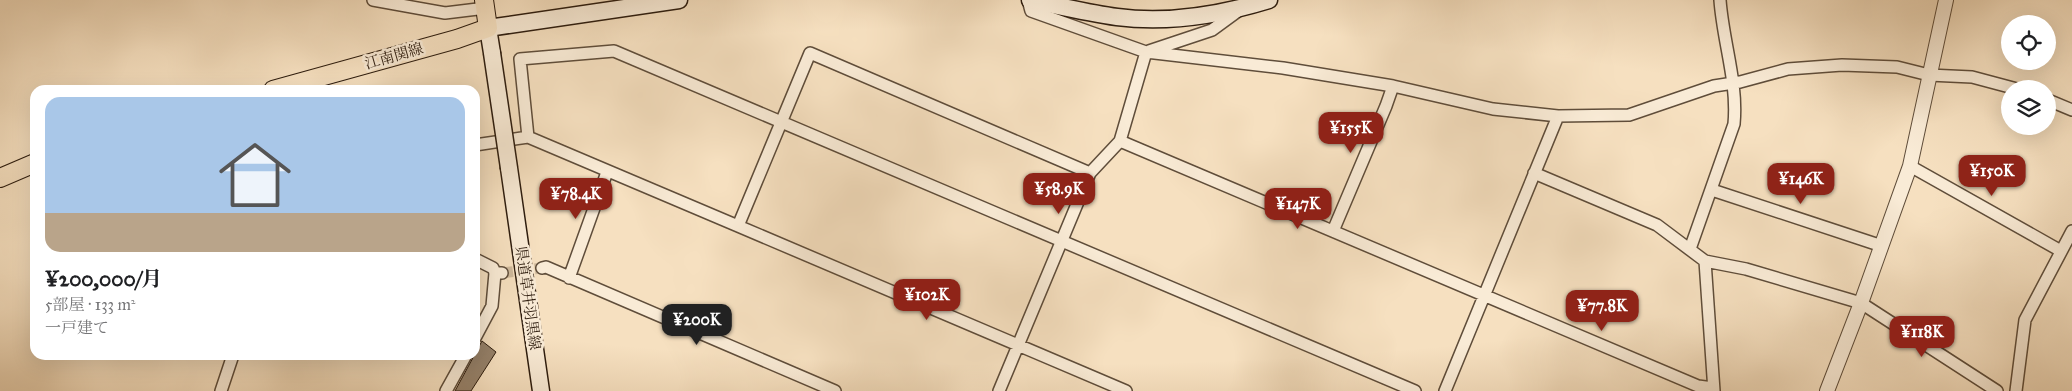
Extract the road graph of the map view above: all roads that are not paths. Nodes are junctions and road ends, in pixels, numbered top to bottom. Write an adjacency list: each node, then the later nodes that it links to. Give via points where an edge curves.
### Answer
1 (373, 0): 7 (street, via 445,13)
2 (679, 0): 9 (main road)
3 (1029, 0): 8 (main road, via 1118,17 1166,19 1205,16); 10 (street, via 1031,11)
4 (1269, 0): 8 (main road)
5 (1720, 0): 13 (street, via 1721,26)
6 (1946, 0): 12 (street)
7 (485, 4): 9 (main road)
8 (1242, 8): 10 (street, via 1212,30)
9 (488, 28): 11 (main road, 江南関線); 52 (main road, 県道草井羽黒線, bridge)
10 (1146, 52): 17 (street, via 1283,68); 23 (street)
11 (335, 73): 14 (main road, 江南関線); 15 (street)
12 (1929, 75): 13 (street, via 1897,67 1842,65 1788,69); 16 (street, via 1972,77); 26 (street)
13 (1733, 83): 20 (street, via 1714,86 1628,115); 31 (street, via 1734,124)
14 (291, 85)
15 (318, 85)
16 (2001, 85)
17 (1392, 86): 20 (street, via 1493,109); 33 (street)
18 (2056, 103): 19 (street)
19 (2072, 110)
20 (1558, 116): 29 (street)
21 (780, 122): 22 (street, via 614,51 520,59); 28 (street, via 810,53); 32 (street); 35 (street)
22 (528, 137): 24 (street); 27 (street)
23 (1120, 141): 28 (street); 33 (street)
24 (480, 144)
25 (30, 165): 30 (main road)
26 (1910, 166): 36 (street); 38 (street)
27 (607, 172): 32 (street); 42 (street)
28 (1090, 173): 35 (street)
29 (1534, 173): 37 (street, via 1656,224); 43 (street)
30 (0, 178)
31 (1712, 190): 36 (street); 37 (street)
32 (738, 226): 46 (street)
33 (1333, 231): 43 (street)
34 (2072, 231): 38 (street)
35 (1062, 240): 46 (street); 56 (street)
36 (1882, 246): 44 (street)
37 (1690, 249): 39 (street)
38 (2061, 251): 60 (street, via 2025,320)
39 (1705, 261): 44 (street, via 1746,269); 49 (street)
40 (480, 262): 45 (street, via 498,273 492,306)
41 (542, 268): 42 (street)
42 (569, 278): 53 (street)
43 (1485, 297): 49 (street); 57 (street)
44 (1861, 303): 58 (street); 59 (street)
45 (480, 329)
46 (1018, 345): 54 (street); 55 (street)
47 (231, 360): 50 (street)
48 (463, 360): 51 (street)
49 (1714, 390)
50 (221, 391)
51 (446, 391)
52 (541, 391)
53 (835, 391)
54 (998, 391)
55 (1126, 391)
56 (1415, 391)
57 (1445, 391)
58 (1827, 391)
59 (1997, 391)
60 (2016, 391)

